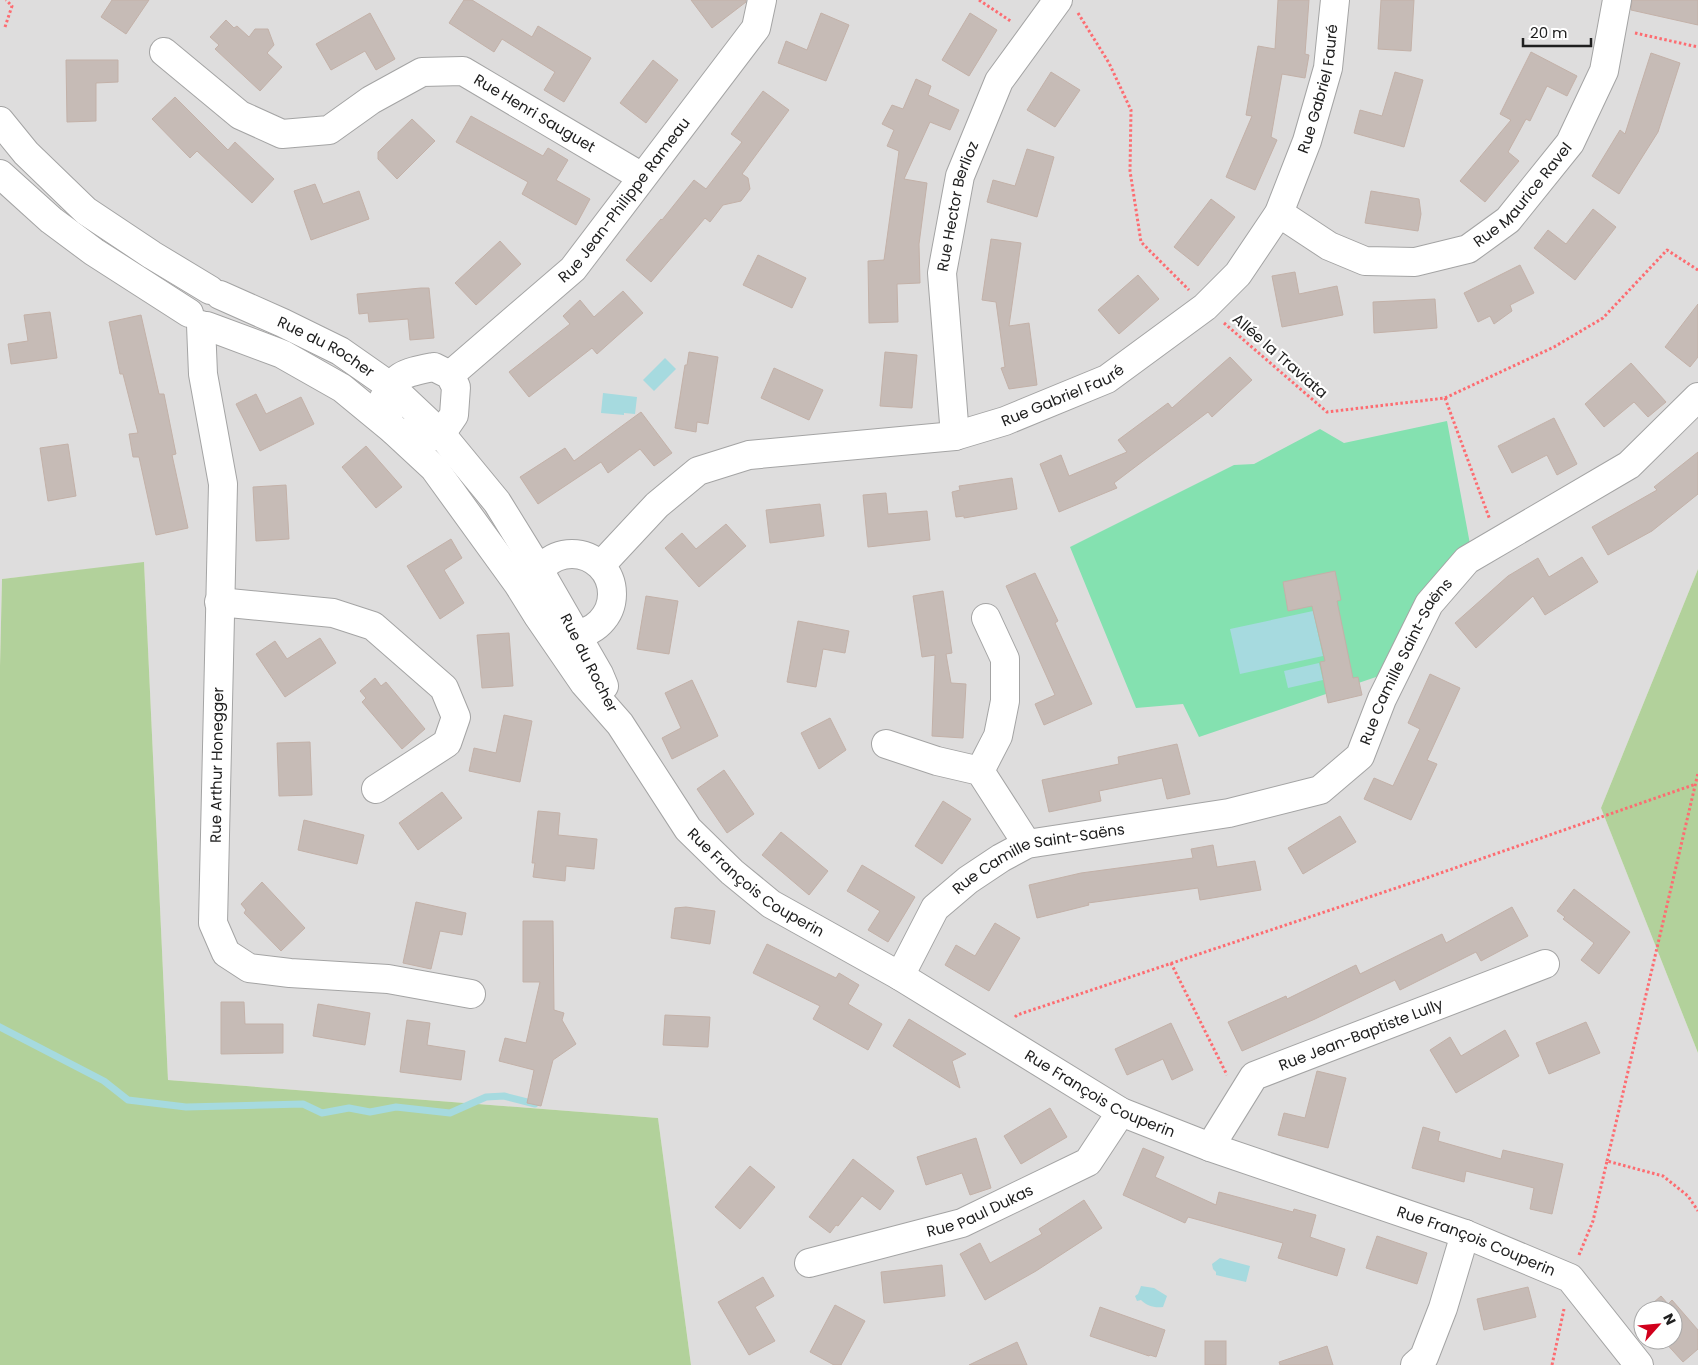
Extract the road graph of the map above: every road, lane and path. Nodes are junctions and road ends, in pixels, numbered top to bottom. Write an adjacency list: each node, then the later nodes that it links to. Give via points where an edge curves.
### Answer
1 (6, 0): 7 (path, via 12,6)
2 (762, 0): 14 (street, Rue Jean-Philippe Rameau, via 756,28)
3 (979, 0): 9 (path)
4 (1335, 0): 15 (street, Rue Gabriel Fauré, via 1328,68 1307,141)
5 (1617, 0): 8 (street, Rue Maurice Ravel)
6 (1066, 4): 9 (street, Rue Hector Berlioz); 18 (path, Allée la Traviata, via 1109,63 1131,110 1130,171 1141,242)
7 (5, 27)
8 (1612, 29): 10 (path); 15 (street, Rue Maurice Ravel, via 1604,71 1570,143 1508,220 1468,249 1415,262 1365,261 1329,246)
9 (1032, 36): 26 (street, Rue Hector Berlioz, via 999,81 960,176 942,274)
10 (1698, 47)
11 (164, 52): 14 (street, Rue Henri Sauguet, via 240,115 282,134 329,130 371,100 422,72 463,71)
12 (0, 121): 17 (street, Rue du Rocher, via 26,153 86,211)
13 (0, 174): 19 (street, Rue du Rocher, via 94,252)
14 (642, 177): 20 (street, Rue Jean-Philippe Rameau, via 573,269)
15 (1279, 213): 18 (street, Rue Gabriel Fauré, via 1238,274)
16 (1698, 270): 23 (path, Allée la Traviata, via 1667,250 1603,318 1554,347)
17 (215, 293): 19 (street, Rue Arthur Honegger, via 198,292 190,300); 21 (street, Rue du Rocher, via 340,352)
18 (1205, 307): 23 (path, Allée la Traviata, via 1328,412); 26 (street, Rue Gabriel Fauré, via 1107,379 1005,421)
19 (199, 321): 24 (street, Rue du Rocher, via 282,354 342,388); 30 (street, Rue Arthur Honegger, via 203,374 223,484)
20 (450, 375): 21 (street, via 434,366 407,372); 25 (street, via 456,388 454,415)
21 (390, 386): 24 (street, via 381,404); 25 (street, Rue du Rocher)
22 (1698, 397): 27 (street, Rue Camille Saint-Saëns, via 1629,465)
23 (1445, 398): 27 (path)
24 (393, 430): 25 (street, via 425,440); 31 (street, Rue du Rocher, via 434,468)
25 (441, 434): 29 (street, Rue du Rocher, via 497,502)
26 (956, 436): 28 (street, Rue Gabriel Fauré, via 749,455 698,471 657,505)
27 (1498, 542): 40 (street, Rue Camille Saint-Saëns, via 1467,560 1429,604 1382,700 1360,756 1320,790 1229,813)
28 (601, 565): 29 (street, via 591,558 568,553 550,560); 33 (street, via 611,582 609,610 599,624)
29 (539, 570): 31 (street, via 532,588); 33 (street, Rue du Rocher)
30 (219, 602): 39 (street, via 332,613 373,626 444,688 456,717 447,743); 44 (street, Rue Arthur Honegger, via 213,923 226,954 249,968 290,974 388,979)
31 (538, 616): 33 (street, via 555,630); 34 (street, Rue du Rocher, via 584,683)
32 (986, 618): 36 (street, via 1005,659 1005,701 998,736)
33 (576, 634): 34 (street, Rue du Rocher)
34 (620, 724): 43 (street, Rue François Couperin, via 688,829 732,872 771,904)
35 (886, 744): 36 (street)
36 (980, 771): 40 (street)
37 (1698, 773): 38 (path)
38 (1696, 784): 41 (path); 49 (path)
39 (376, 789)
40 (1027, 844): 43 (street, Rue Camille Saint-Saëns, via 968,880 934,908)
41 (1171, 963): 45 (path, via 1017,1015); 46 (path)
42 (1545, 964): 46 (street, Rue Jean-Baptiste Lully, via 1254,1076)
43 (900, 976): 45 (street, Rue François Couperin)
44 (471, 994)
45 (997, 1036): 47 (street, Rue François Couperin)
46 (1239, 1100): 48 (street, Rue Jean-Baptiste Lully)
47 (1121, 1112): 48 (street, Rue François Couperin); 52 (street, Rue Paul Dukas, via 1088,1162 962,1223)
48 (1210, 1148): 51 (street, Rue François Couperin)
49 (1606, 1161): 50 (path, via 1663,1176 1688,1196); 53 (path, via 1593,1221)
50 (1698, 1211)
51 (1465, 1234): 53 (street, Rue François Couperin); 54 (street, via 1443,1308 1424,1357)
52 (809, 1264)
53 (1570, 1278): 55 (path); 56 (street, Rue François Couperin)
54 (1415, 1365)
55 (1552, 1365)
56 (1639, 1365)

